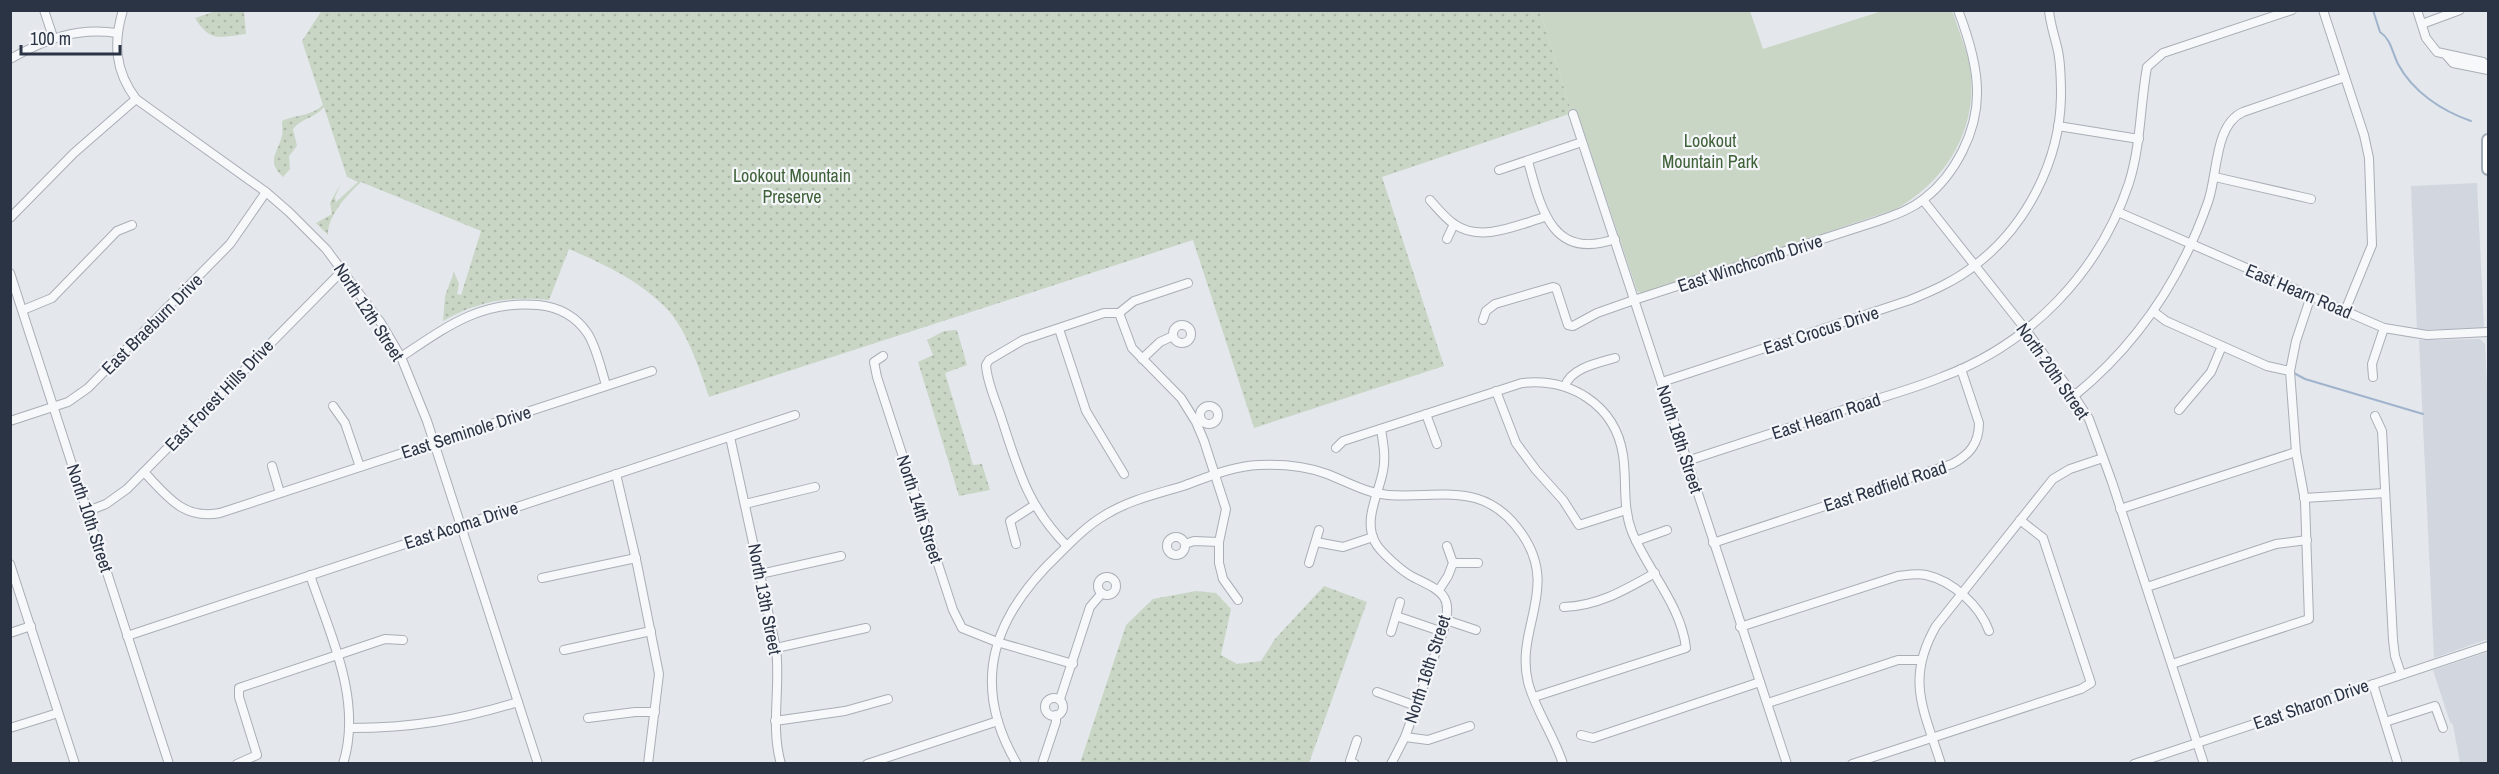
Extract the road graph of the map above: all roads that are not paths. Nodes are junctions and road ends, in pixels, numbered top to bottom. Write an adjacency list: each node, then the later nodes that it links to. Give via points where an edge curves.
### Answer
1 (44, 10): 11 (street)
2 (123, 10): 10 (street, North 12th Street)
3 (1958, 10): 28 (street, via 1975,67 1977,92 1971,132 1951,170)
4 (2049, 10): 17 (street, East Crocus Drive, via 2061,74)
5 (2292, 10): 18 (street, East Hearn Road, via 2163,53 2147,67)
6 (2323, 10): 14 (street)
7 (2417, 10): 9 (street)
8 (2460, 10): 9 (street)
9 (2422, 24): 13 (street, via 2431,46 2453,63)
10 (117, 33): 11 (street, via 87,31); 15 (street, North 12th Street, via 118,64)
11 (53, 37): 12 (street)
12 (10, 59)
13 (2488, 68)
14 (2345, 77): 24 (street, via 2243,112 2229,122); 44 (street, via 2367,147 2373,231 2368,259)
15 (136, 99): 25 (street, North 12th Street); 31 (street, via 74,153)
16 (1572, 114): 20 (street, North 18th Street)
17 (2058, 126): 18 (street); 37 (street, East Crocus Drive, via 2049,163 2034,198 2006,236)
18 (2139, 139): 29 (street, East Hearn Road)
19 (2488, 140): 22 (main road)
20 (1582, 142): 21 (street); 35 (street, North 18th Street)
21 (1528, 161): 23 (street); 30 (street)
22 (2488, 169)
23 (1499, 170)
24 (2215, 177): 26 (street); 36 (street)
25 (266, 192): 38 (street, North 12th Street); 68 (street, East Braeburn Drive, via 230,244 144,333 80,396)
26 (2311, 199)
27 (1430, 200): 32 (street)
28 (1923, 200): 37 (street, North 20th Street); 42 (street, East Winchcomb Drive, via 1878,221)
29 (2118, 212): 36 (street, East Hearn Road); 50 (street, East Hearn Road, via 2078,280)
30 (1545, 217): 32 (street, via 1497,231 1481,232); 35 (street, via 1562,236 1582,246)
31 (10, 218)
32 (1454, 224): 34 (street)
33 (132, 225): 43 (street, via 117,231 52,298)
34 (1446, 239)
35 (1615, 239): 42 (street, North 18th Street)
36 (2192, 244): 41 (street, East Hearn Road); 45 (street)
37 (1975, 266): 50 (street, North 20th Street); 62 (street, East Crocus Drive, via 1910,300)
38 (343, 270): 55 (street, North 12th Street); 84 (street, East Forest Hills Drive)
39 (10, 273): 43 (street, North 10th Street)
40 (1188, 283): 46 (street, via 1134,301)
41 (2311, 296): 44 (street, East Hearn Road); 60 (street)
42 (1634, 300): 47 (street, East Winchcomb Drive, via 1573,326 1568,325 1556,288 1549,286 1495,304); 62 (street, North 18th Street)
43 (22, 310): 68 (street, North 10th Street)
44 (2345, 311): 49 (street, East Hearn Road)
45 (2154, 312): 53 (street); 66 (street, via 2110,364)
46 (1119, 313): 48 (street, via 1104,313); 57 (street, via 1132,348)
47 (1483, 320)
48 (1059, 328): 86 (street, via 1086,411); 94 (street, via 1015,343 986,365)
49 (2384, 328): 51 (street, East Hearn Road, via 2427,335); 61 (street, via 2372,364)
50 (2026, 330): 58 (street, East Hearn Road); 66 (street, North 20th Street)
51 (2488, 332)
52 (1173, 336): 57 (street)
53 (2222, 346): 60 (street, via 2267,366); 69 (street, via 2211,372)
54 (883, 356): 142 (street, North 14th Street, via 874,362 877,377 953,610 962,628)
55 (400, 357): 63 (street, via 441,330 482,310 510,304 548,306 571,315 589,335); 76 (street, North 12th Street)
56 (1615, 358): 64 (street, via 1574,373)
57 (1142, 359): 87 (street, via 1198,421)
58 (1961, 369): 81 (street, East Hearn Road); 107 (street, East Redfield Road, via 1979,423 1975,445 1966,456 1952,464)
59 (652, 370): 63 (street, East Seminole Drive)
60 (2290, 371): 79 (street)
61 (2373, 377)
62 (1662, 382): 81 (street, North 18th Street)
63 (606, 385): 76 (street, East Seminole Drive)
64 (1564, 386): 65 (street, via 1522,383); 97 (street, via 1589,399 1614,428 1623,452)
65 (1496, 391): 70 (street); 97 (street, via 1516,443 1579,525)
66 (2074, 396): 80 (street, North 20th Street, via 2089,419)
67 (333, 406): 83 (street, via 345,423)
68 (54, 407): 73 (street, East Braeburn Drive); 96 (street, North 10th Street)
69 (2179, 410)
70 (1426, 414): 74 (street); 77 (street)
71 (795, 415): 75 (street, East Acoma Drive)
72 (2375, 416): 91 (street, via 2382,431)
73 (10, 421)
74 (1381, 429): 78 (street, via 1343,441); 90 (street, via 1385,458)
75 (730, 437): 85 (street, East Acoma Drive); 93 (street, North 13th Street)
76 (434, 442): 83 (street, East Seminole Drive); 99 (street, North 12th Street)
77 (1437, 444)
78 (1336, 448)
79 (2296, 452): 92 (street); 95 (street)
80 (2103, 458): 95 (street, North 20th Street); 98 (street, via 2061,473)
81 (1687, 461): 107 (street, North 18th Street)
82 (272, 466): 89 (street)
83 (360, 467): 89 (street, East Seminole Drive)
84 (144, 472): 89 (street, East Seminole Drive, via 175,503 200,515 220,513); 96 (street, East Forest Hills Drive, via 116,499)
85 (616, 474): 99 (street, East Acoma Drive); 113 (street)
86 (1124, 474)
87 (1216, 474): 90 (street, via 1257,465 1282,465 1310,469); 105 (street, via 1226,508); 110 (street, via 1106,514)
88 (815, 487): 93 (street)
89 (280, 493)
90 (1378, 493): 102 (street, via 1371,516); 154 (street, via 1459,494 1481,500 1508,517 1522,533 1536,562 1538,581 1526,659)
91 (2385, 494): 92 (street); 150 (street, via 2393,640)
92 (2304, 498): 103 (street)
93 (745, 504): 119 (street, North 13th Street)
94 (1033, 506): 108 (street, via 1010,521); 110 (street)
95 (2120, 509): 122 (street, North 20th Street)
96 (88, 510): 140 (street, North 10th Street)
97 (1626, 510): 104 (street)
98 (2020, 519): 125 (street); 173 (street, via 2043,538 2091,683)
99 (460, 526): 120 (street, East Acoma Drive); 157 (street, North 12th Street)
100 (1319, 530): 106 (street)
101 (1667, 530): 104 (street)
102 (1373, 537): 106 (street, via 1337,548); 123 (street, North 16th Street, via 1376,545 1404,571)
103 (2307, 540): 122 (street, via 2276,544); 149 (street, via 2309,619)
104 (1636, 541): 118 (street)
105 (1219, 542): 109 (street); 126 (street, via 1223,579)
106 (1316, 542): 115 (street)
107 (1713, 543): 132 (street, North 18th Street)
108 (1016, 544)
109 (1185, 544)
110 (1067, 546): 142 (street, via 1019,597)
111 (1447, 546): 116 (street)
112 (841, 556): 119 (street)
113 (636, 558): 121 (street); 135 (street)
114 (1478, 562): 116 (street)
115 (1309, 563)
116 (1453, 563): 123 (street)
117 (10, 564): 131 (street)
118 (1655, 573): 128 (street, via 1595,603); 154 (street, via 1675,612 1686,648)
119 (760, 574): 144 (street, North 13th Street)
120 (310, 575): 140 (street, East Acoma Drive); 146 (street)
121 (542, 578)
122 (2147, 587): 149 (street, North 20th Street)
123 (1439, 590): 130 (street, North 16th Street, via 1447,605)
124 (1102, 593): 148 (street, via 1090,607)
125 (1960, 595): 132 (street, via 1938,579 1912,574 1898,576); 136 (street, via 1976,607); 147 (street, via 1936,626)
126 (1238, 600)
127 (1401, 602): 129 (street)
128 (1564, 607)
129 (1396, 616): 137 (street); 138 (street)
130 (1446, 620): 134 (street); 138 (street, North 16th Street)
131 (31, 626): 139 (street); 161 (street)
132 (1740, 627): 151 (street, North 18th Street)
133 (866, 628): 144 (street)
134 (1476, 630)
135 (651, 631): 145 (street); 160 (street, via 659,674)
136 (1989, 631)
137 (1391, 632)
138 (1443, 632): 159 (street, North 16th Street)
139 (10, 633)
140 (127, 636): 177 (street, North 10th Street)
141 (402, 640): 146 (street, via 385,639)
142 (997, 642): 148 (street); 165 (street, via 992,682)
143 (2488, 646): 150 (street, East Sharon Drive)
144 (776, 648): 164 (street, North 13th Street)
145 (564, 650)
146 (337, 655): 169 (street, via 348,695); 178 (street, via 239,688 257,755)
147 (1921, 660): 158 (street, via 1898,660); 173 (street, via 1919,694)
148 (1073, 664): 156 (street)
149 (2172, 664): 175 (street, North 20th Street)
150 (2401, 674): 152 (street, East Sharon Drive)
151 (1760, 682): 158 (street, North 18th Street); 171 (street, via 1593,738)
152 (2373, 684): 166 (street); 175 (street, East Sharon Drive)
153 (1377, 692): 159 (street)
154 (1534, 697): 188 (street)
155 (888, 699): 164 (street, via 845,711)
156 (1060, 699): 162 (street, via 1063,708); 162 (street, via 1051,698 1046,705 1049,714)
157 (518, 702): 169 (street, via 430,725); 180 (street, North 12th Street)
158 (1768, 703): 189 (street, North 18th Street)
159 (1416, 706): 172 (street, North 16th Street)
160 (655, 712): 163 (street); 181 (street)
161 (58, 713): 168 (street); 176 (street)
162 (1056, 715): 185 (street)
163 (588, 718)
164 (775, 721): 182 (street, North 13th Street)
165 (998, 721): 183 (street); 184 (street)
166 (2385, 722): 170 (street, via 2435,706); 194 (street)
167 (1470, 726): 172 (street, via 1428,740)
168 (10, 728)
169 (350, 728): 179 (street)
170 (2443, 728)
171 (1581, 735)
172 (1405, 736): 187 (street, North 16th Street)
173 (1933, 738): 190 (street); 191 (street)
174 (1357, 740): 186 (street, via 1350,761)
175 (2197, 743): 192 (street, East Sharon Drive); 193 (street, North 20th Street)
176 (75, 764)
177 (169, 764)
178 (237, 764)
179 (343, 764)
180 (538, 764)
181 (648, 764)
182 (780, 764)
183 (867, 764)
184 (1017, 764)
185 (1042, 764)
186 (1355, 764)
187 (1391, 764)
188 (1563, 764)
189 (1787, 764)
190 (1852, 764)
191 (1941, 764)
192 (2134, 764)
193 (2205, 764)
194 (2398, 764)

